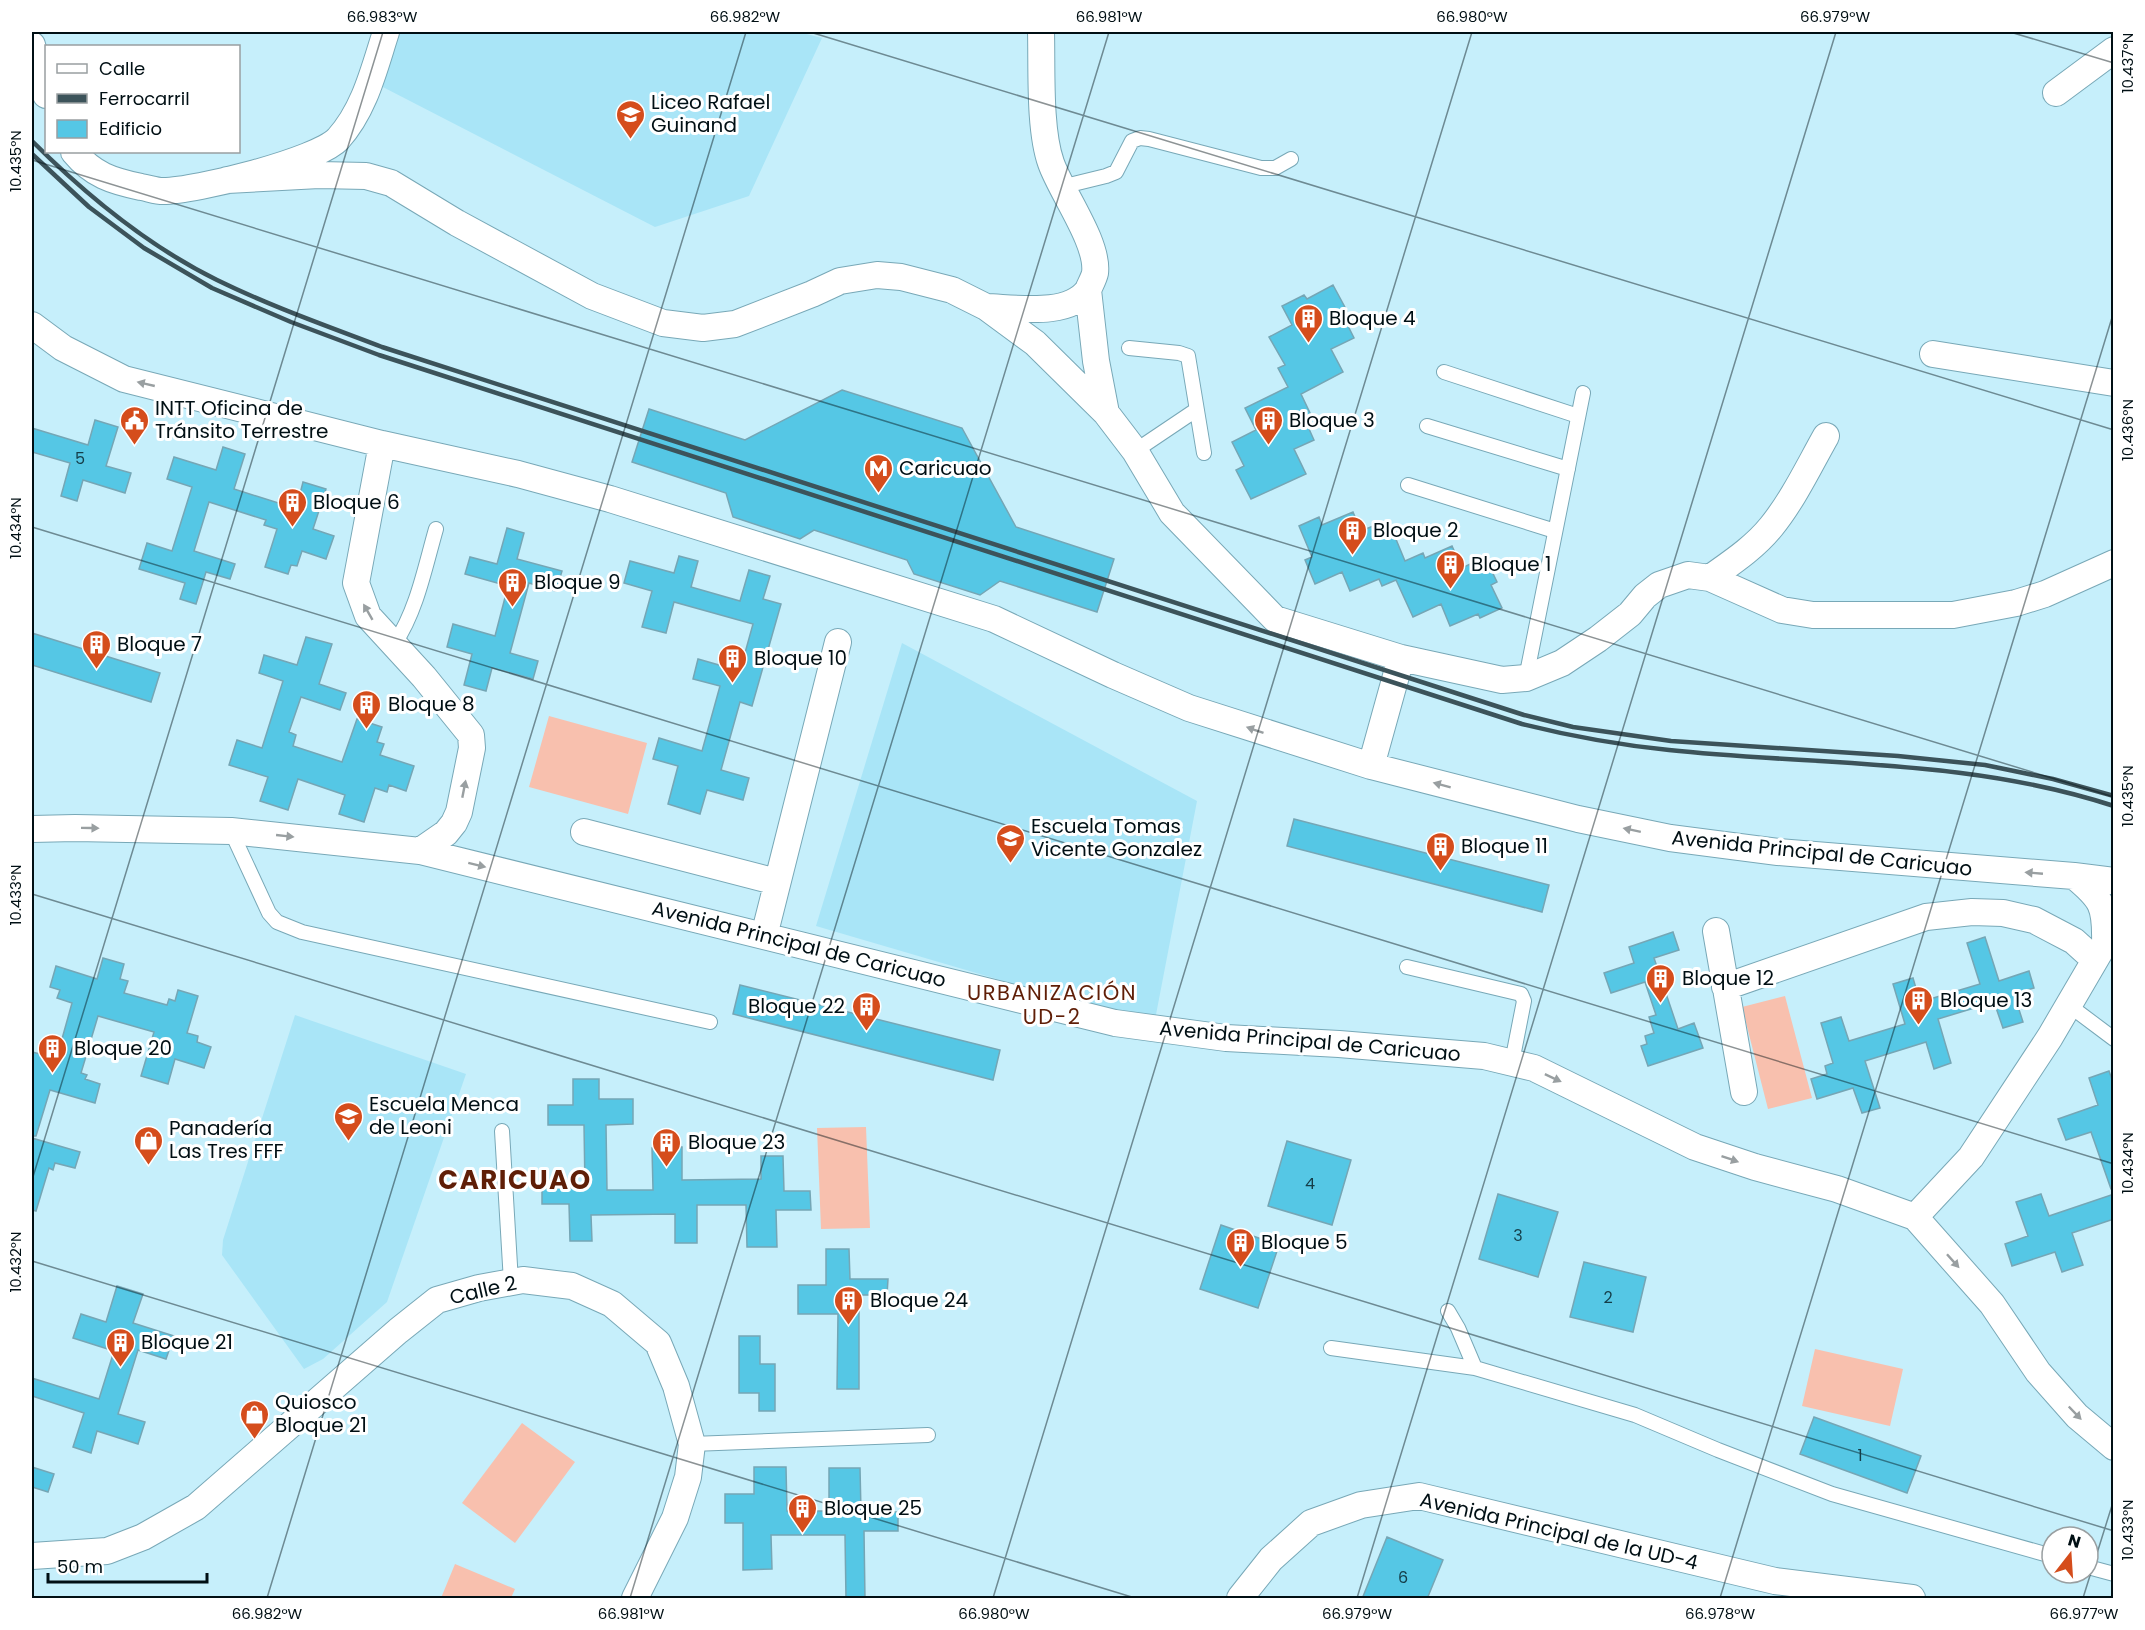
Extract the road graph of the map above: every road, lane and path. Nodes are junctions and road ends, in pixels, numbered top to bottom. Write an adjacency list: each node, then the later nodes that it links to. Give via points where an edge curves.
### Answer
1 (386, 32): 9 (street, via 364,98 336,141 310,157)
2 (1041, 32): 10 (street, via 1045,140)
3 (32, 45): 5 (street)
4 (2114, 50): 6 (street)
5 (45, 91)
6 (2056, 93)
7 (75, 153): 9 (street, via 85,165 113,182 163,191)
8 (1291, 159): 10 (lane, via 1275,168 1262,168 1140,138 1132,141 1116,172)
9 (227, 180): 12 (street, via 319,175 366,176 391,183 592,296 663,323 703,328 735,324 840,281 877,275 923,282)
10 (1061, 187): 11 (street, via 1083,228 1093,258 1095,273)
11 (1088, 290): 12 (street, via 1081,299 1063,307); 20 (street)
12 (986, 307): 20 (street, via 1035,344)
13 (32, 324): 24 (street, Avenida Principal de Caricuao, one-way to 13, via 124,379 72,354)
14 (1129, 348): 19 (lane, via 1188,356)
15 (1933, 354): 17 (street)
16 (1444, 372): 21 (lane)
17 (2114, 383)
18 (1583, 393): 21 (lane)
19 (1196, 410): 25 (lane); 26 (lane)
20 (1107, 413): 25 (street)
21 (1578, 416): 27 (lane)
22 (1427, 426): 27 (lane)
23 (1826, 436): 32 (street, via 1771,527)
24 (382, 444): 34 (street, one-way to 24, via 368,616 356,583); 37 (street, Avenida Principal de Caricuao, one-way to 24, via 1189,708 994,619 610,499)
25 (1135, 451): 35 (street, via 1172,513 1275,619)
26 (1204, 453)
27 (1568, 469): 30 (lane)
28 (1408, 485): 30 (lane)
29 (436, 529): 34 (lane, via 416,597)
30 (1556, 531): 36 (lane)
31 (2114, 563): 32 (street, via 2045,594 1953,615 1814,615 1782,610)
32 (1710, 578): 36 (street, via 1688,575 1659,585 1630,614 1581,651)
33 (838, 642): 44 (street)
34 (395, 644): 41 (street, one-way to 34, via 446,833 459,812 471,735)
35 (1401, 658): 36 (street, via 1502,680); 37 (street)
36 (1526, 678)
37 (1371, 766): 42 (street, Avenida Principal de Caricuao, one-way to 37, via 1778,852 1670,838 1536,809)
38 (32, 829): 39 (street, Avenida Principal de Caricuao, one-way to 39)
39 (231, 831): 41 (street, Avenida Principal de Caricuao, one-way to 41); 51 (lane, via 269,913 277,922 302,932)
40 (584, 832): 44 (street)
41 (420, 850): 46 (street, Avenida Principal de Caricuao, one-way to 46)
42 (2074, 876): 43 (street, Avenida Principal de Caricuao); 47 (street, via 2094,892 2103,908)
43 (2114, 881)
44 (777, 882): 46 (street)
45 (1716, 931): 49 (street)
46 (764, 936): 53 (street, Avenida Principal de Caricuao, via 1115,1023 1226,1038 1484,1056)
47 (2105, 945): 49 (street, via 2074,941 2034,920 2003,913 1926,917); 50 (street)
48 (1407, 967): 53 (lane, via 1521,994 1524,1001)
49 (1725, 987): 54 (street)
50 (2070, 1006): 52 (lane); 56 (street, via 1971,1157)
51 (710, 1022)
52 (2114, 1039)
53 (1512, 1062): 56 (street, Avenida Principal de Caricuao, one-way to 56, via 1534,1068 1695,1147 1837,1189)
54 (1744, 1092)
55 (502, 1131): 57 (lane)
56 (1915, 1217): 63 (street, Avenida Principal de Caricuao, one-way to 63, via 1992,1304 2038,1372 2077,1416)
57 (511, 1282): 62 (street, Calle 2, via 572,1286 612,1304 658,1343 676,1386); 65 (street, Calle 2, via 437,1300 196,1507 107,1551)
58 (1448, 1311): 60 (lane)
59 (1331, 1348): 60 (lane)
60 (1475, 1368): 64 (lane, via 1635,1415 1833,1494)
61 (928, 1435): 62 (lane)
62 (692, 1444): 66 (street, Calle 2, via 688,1477 675,1518)
63 (2114, 1447)
64 (2040, 1553)
65 (32, 1556)
66 (635, 1599)
67 (1240, 1599): 68 (street, Avenida Principal de la UD-4, via 1271,1559 1311,1523 1361,1505 1419,1496 1775,1581)
68 (1912, 1599)

